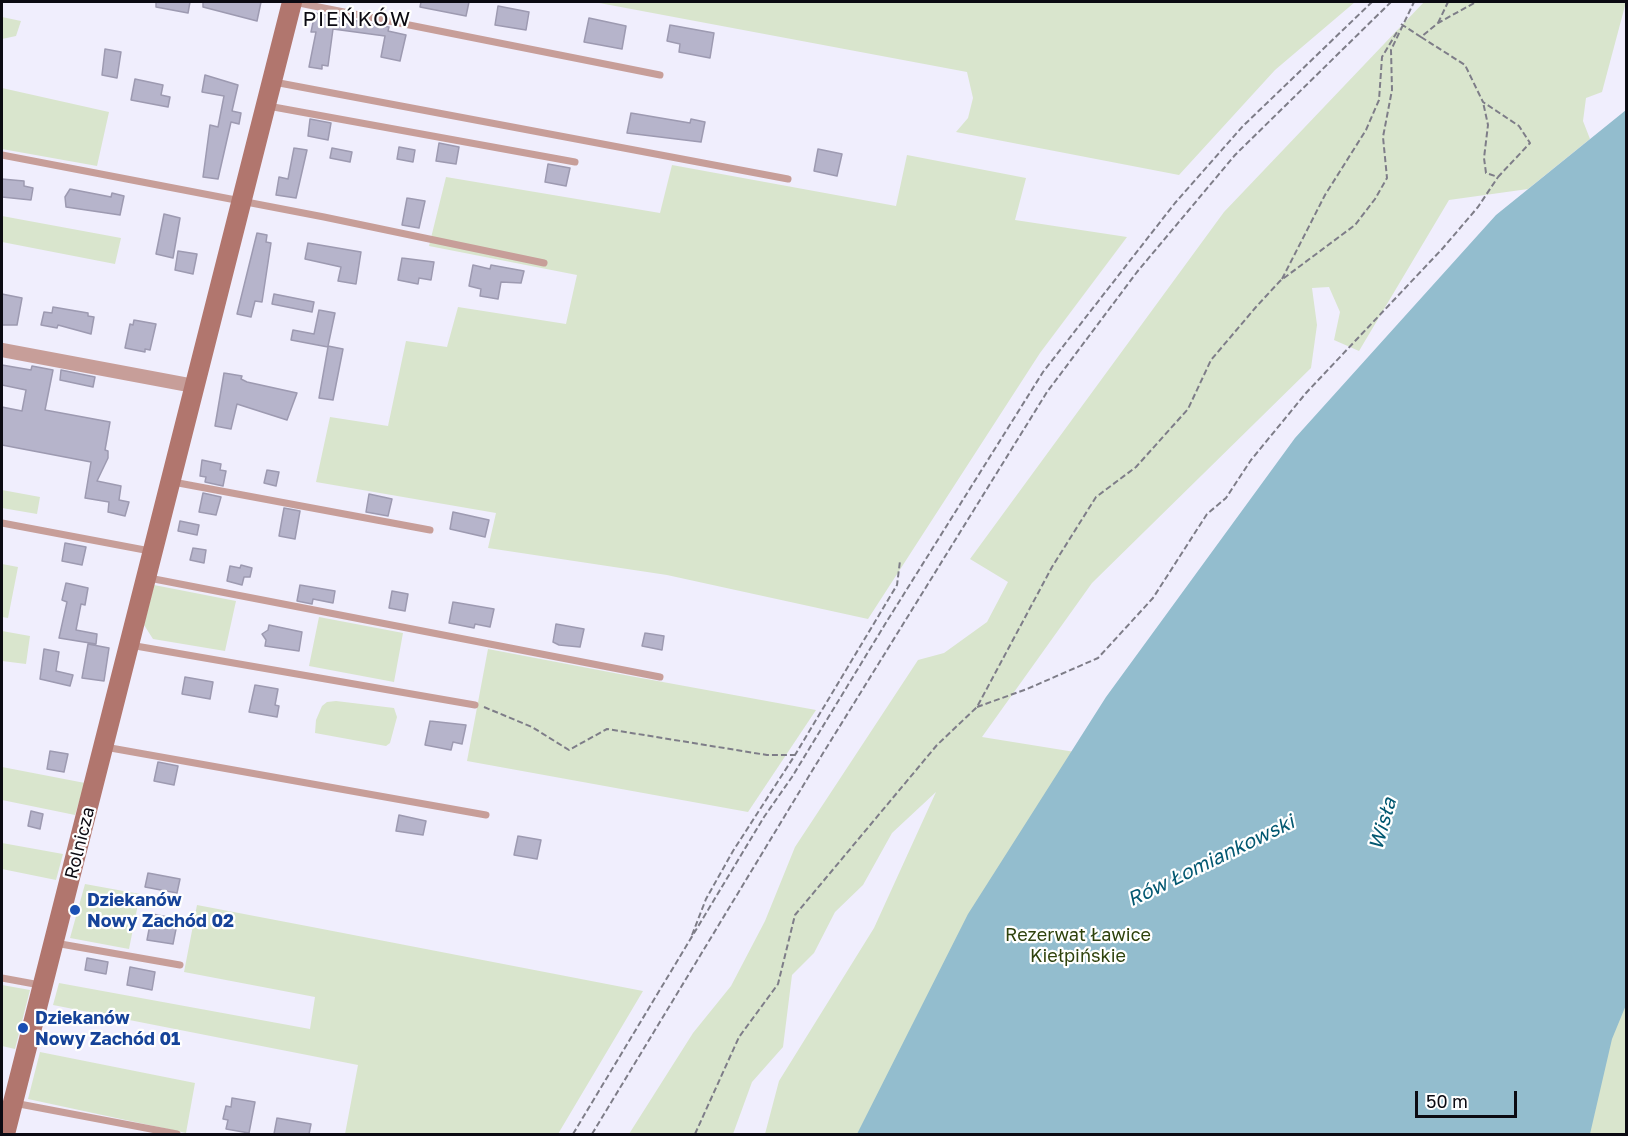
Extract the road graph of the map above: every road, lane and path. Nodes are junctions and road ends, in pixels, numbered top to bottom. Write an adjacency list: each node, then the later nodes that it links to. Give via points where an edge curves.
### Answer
1 (293, 2): 10 (lane); 11 (street, Rolnicza)
2 (1372, 2): 37 (path, via 1243,126 1190,185 1043,372)
3 (1391, 2): 45 (path, via 1235,155 1137,272 1047,392)
4 (1414, 2): 7 (path)
5 (1448, 2): 8 (path)
6 (1476, 2): 8 (path)
7 (1402, 23): 9 (path); 20 (path, via 1382,57 1379,100 1366,130 1325,195); 20 (path, via 1391,50 1392,90 1383,137 1387,178 1355,225)
8 (1438, 23): 9 (path)
9 (1421, 37): 12 (path, via 1466,64)
10 (660, 75)
11 (272, 81): 13 (street, Rolnicza); 17 (lane)
12 (1483, 102): 16 (path, via 1488,125 1486,173); 16 (path, via 1519,126 1530,143)
13 (266, 105): 15 (lane); 18 (street, Rolnicza)
14 (2, 155): 18 (lane)
15 (575, 162)
16 (1498, 177): 32 (path, via 1443,248 1306,393 1251,460 1226,498 1207,514 1153,598 1098,658)
17 (788, 179)
18 (241, 202): 19 (lane); 22 (street, Rolnicza)
19 (544, 263)
20 (1280, 281): 32 (path, via 1211,360 1188,409 1136,467 1096,497 1052,567)
21 (2, 350): 22 (street)
22 (194, 386): 23 (street, Rolnicza)
23 (169, 481): 25 (lane); 26 (street, Rolnicza)
24 (2, 523): 26 (lane)
25 (430, 530)
26 (153, 552): 28 (street, Rolnicza)
27 (900, 561): 34 (path, via 897,585)
28 (147, 577): 29 (street, Rolnicza); 30 (lane)
29 (130, 645): 31 (lane); 33 (street, Rolnicza)
30 (660, 677)
31 (475, 705): 34 (path, via 532,727 569,750 607,729 767,755)
32 (977, 707): 46 (path, via 937,745 795,915 778,984 739,1037)
33 (105, 747): 35 (lane); 36 (street, Rolnicza)
34 (795, 754): 37 (path, via 722,870)
35 (486, 815)
36 (55, 942): 38 (lane); 40 (street, Rolnicza)
37 (688, 943): 44 (path)
38 (180, 965)
39 (2, 978): 40 (lane)
40 (45, 986): 41 (street, Rolnicza)
41 (13, 1103): 42 (street, Rolnicza); 43 (lane)
42 (5, 1134)
43 (177, 1134)
44 (573, 1134)
45 (591, 1134)
46 (695, 1134)

